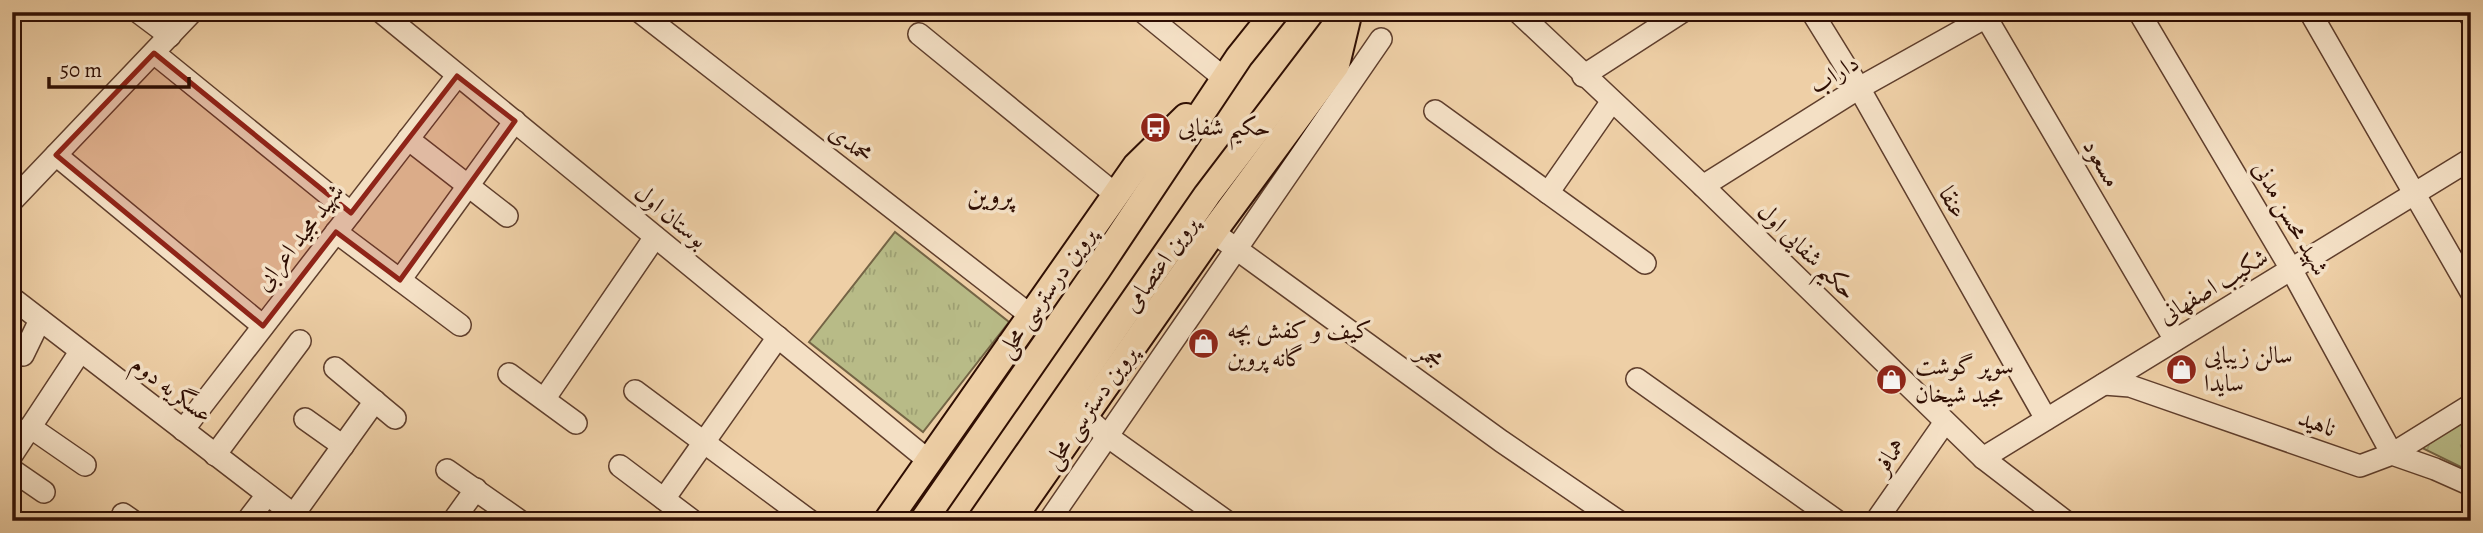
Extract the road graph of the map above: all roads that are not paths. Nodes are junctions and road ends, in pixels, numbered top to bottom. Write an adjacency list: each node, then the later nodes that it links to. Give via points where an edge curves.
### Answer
1 (138, 12): 19 (street)
2 (192, 12): 19 (street)
3 (381, 12): 23 (street, بوستان اول)
4 (640, 12): 50 (street, محمدی)
5 (1143, 12): 25 (street)
6 (1259, 12): 22 (street)
7 (1275, 12): 22 (main road, پروین اعتصامی)
8 (1347, 12): 42 (main road, پروین دسترسی محلی, via 1336,65); 100 (main road, پروین اعتصامی, via 1208,195)
9 (1518, 12): 24 (street, حکیم شفایی اول)
10 (1682, 12): 17 (street)
11 (1812, 12): 26 (street, عنقا)
12 (2139, 12): 46 (street, شهید محسن مدنی)
13 (2310, 12): 37 (street)
14 (2468, 12): 16 (street)
15 (1988, 14): 26 (street, داراب); 55 (street, مسعود)
16 (2471, 17)
17 (1649, 21): 24 (street)
18 (919, 34): 36 (street)
19 (170, 36): 21 (street)
20 (1381, 40): 44 (street)
21 (154, 52): 31 (street); 39 (street)
22 (1239, 57): 25 (main road, پروین اعتصامی)
23 (457, 76): 29 (street, بوستان اول); 30 (street, شهید مجید اعرابی)
24 (1583, 76): 27 (street, حکیم شفایی اول)
25 (1225, 79): 36 (main road, پروین درسترسی محلی, via 1136,166); 99 (main road, پروین اعتصامی)
26 (1858, 88): 33 (street, داراب); 70 (street, عنقا)
27 (1612, 101): 33 (street, حکیم شفایی اول); 35 (street)
28 (1435, 111): 35 (street)
29 (515, 121): 34 (street); 43 (street, بوستان اول)
30 (408, 139): 34 (street); 39 (street, شهید مجید اعرابی)
31 (56, 155): 38 (street); 53 (street)
32 (2471, 159): 37 (street, شکیب اصفهانی)
33 (1703, 186): 71 (street, حکیم شفایی اول)
34 (469, 187): 40 (street); 47 (street)
35 (1548, 193): 45 (street)
36 (1115, 194): 50 (main road, پروین درسترسی محلی)
37 (2416, 194): 46 (street, شکیب اصفهانی); 48 (street)
38 (12, 201)
39 (351, 213): 41 (street, شهید مجید اعرابی)
40 (507, 216)
41 (336, 232): 47 (street); 53 (street, شهید مجید اعرابی)
42 (1213, 232): 44 (street, مجمر); 67 (main road, پروین دسترسی محلی)
43 (655, 237): 54 (street, بوستان اول); 64 (street)
44 (1237, 248): 75 (street); 104 (street, مجمر)
45 (1645, 263)
46 (2291, 269): 55 (street, شکیب اصفهانی); 79 (street, شهید محسن مدنی)
47 (400, 280): 52 (street)
48 (2471, 292)
49 (12, 298): 51 (street, عسگریه دوم)
50 (1030, 315): 82 (main road, پروین درسترسی محلی)
51 (40, 320): 57 (street, عسگریه دوم); 58 (street)
52 (460, 324)
53 (263, 326): 74 (street, شهید مجید اعرابی)
54 (778, 337): 76 (street); 82 (street, بوستان اول)
55 (2175, 340): 62 (street, شکیب اصفهانی)
56 (300, 341): 80 (street)
57 (80, 352): 73 (street); 74 (street, عسگریه دوم)
58 (23, 355)
59 (335, 368): 65 (street)
60 (509, 374): 64 (street)
61 (1637, 379): 105 (street)
62 (2104, 384): 70 (street, شکیب اصفهانی); 79 (street, ناهید, via 2130,386 2360,466)
63 (635, 391): 76 (street)
64 (545, 398): 72 (street)
65 (375, 401): 68 (street); 77 (street)
66 (2471, 405): 79 (street, ناهید)
67 (1084, 415): 75 (street); 101 (main road, پروین دسترسی محلی)
68 (395, 418)
69 (305, 419): 77 (street)
70 (2046, 419): 81 (street, شکیب اصفهانی)
71 (1945, 422): 81 (street, حکیم شفایی اول); 106 (street, همافر)
72 (576, 423)
73 (30, 427): 78 (street); 83 (street)
74 (183, 430): 80 (street, عسگریه دوم)
75 (1107, 436): 102 (street); 103 (street)
76 (704, 442): 91 (street); 97 (street)
77 (343, 446): 92 (street)
78 (12, 454)
79 (2392, 454): 87 (street)
80 (215, 455): 90 (street, عسگریه دوم)
81 (1983, 458): 107 (street, حکیم شفایی اول)
82 (929, 461): 98 (main road, پروین درسترسی محلی)
83 (85, 465)
84 (620, 466): 91 (street)
85 (12, 470): 89 (street)
86 (447, 470): 88 (street)
87 (2471, 485)
88 (476, 489): 94 (street); 95 (street)
89 (44, 492)
90 (267, 495): 92 (street, عسگریه دوم); 93 (street)
91 (664, 499): 96 (street)
92 (298, 518)
93 (247, 521)
94 (453, 521)
95 (520, 521)
96 (693, 521)
97 (810, 521)
98 (887, 521)
99 (923, 521)
100 (981, 521)
101 (1011, 521)
102 (1049, 521)
103 (1226, 521)
104 (1618, 521)
105 (1837, 521)
106 (1876, 521)
107 (2065, 521)

